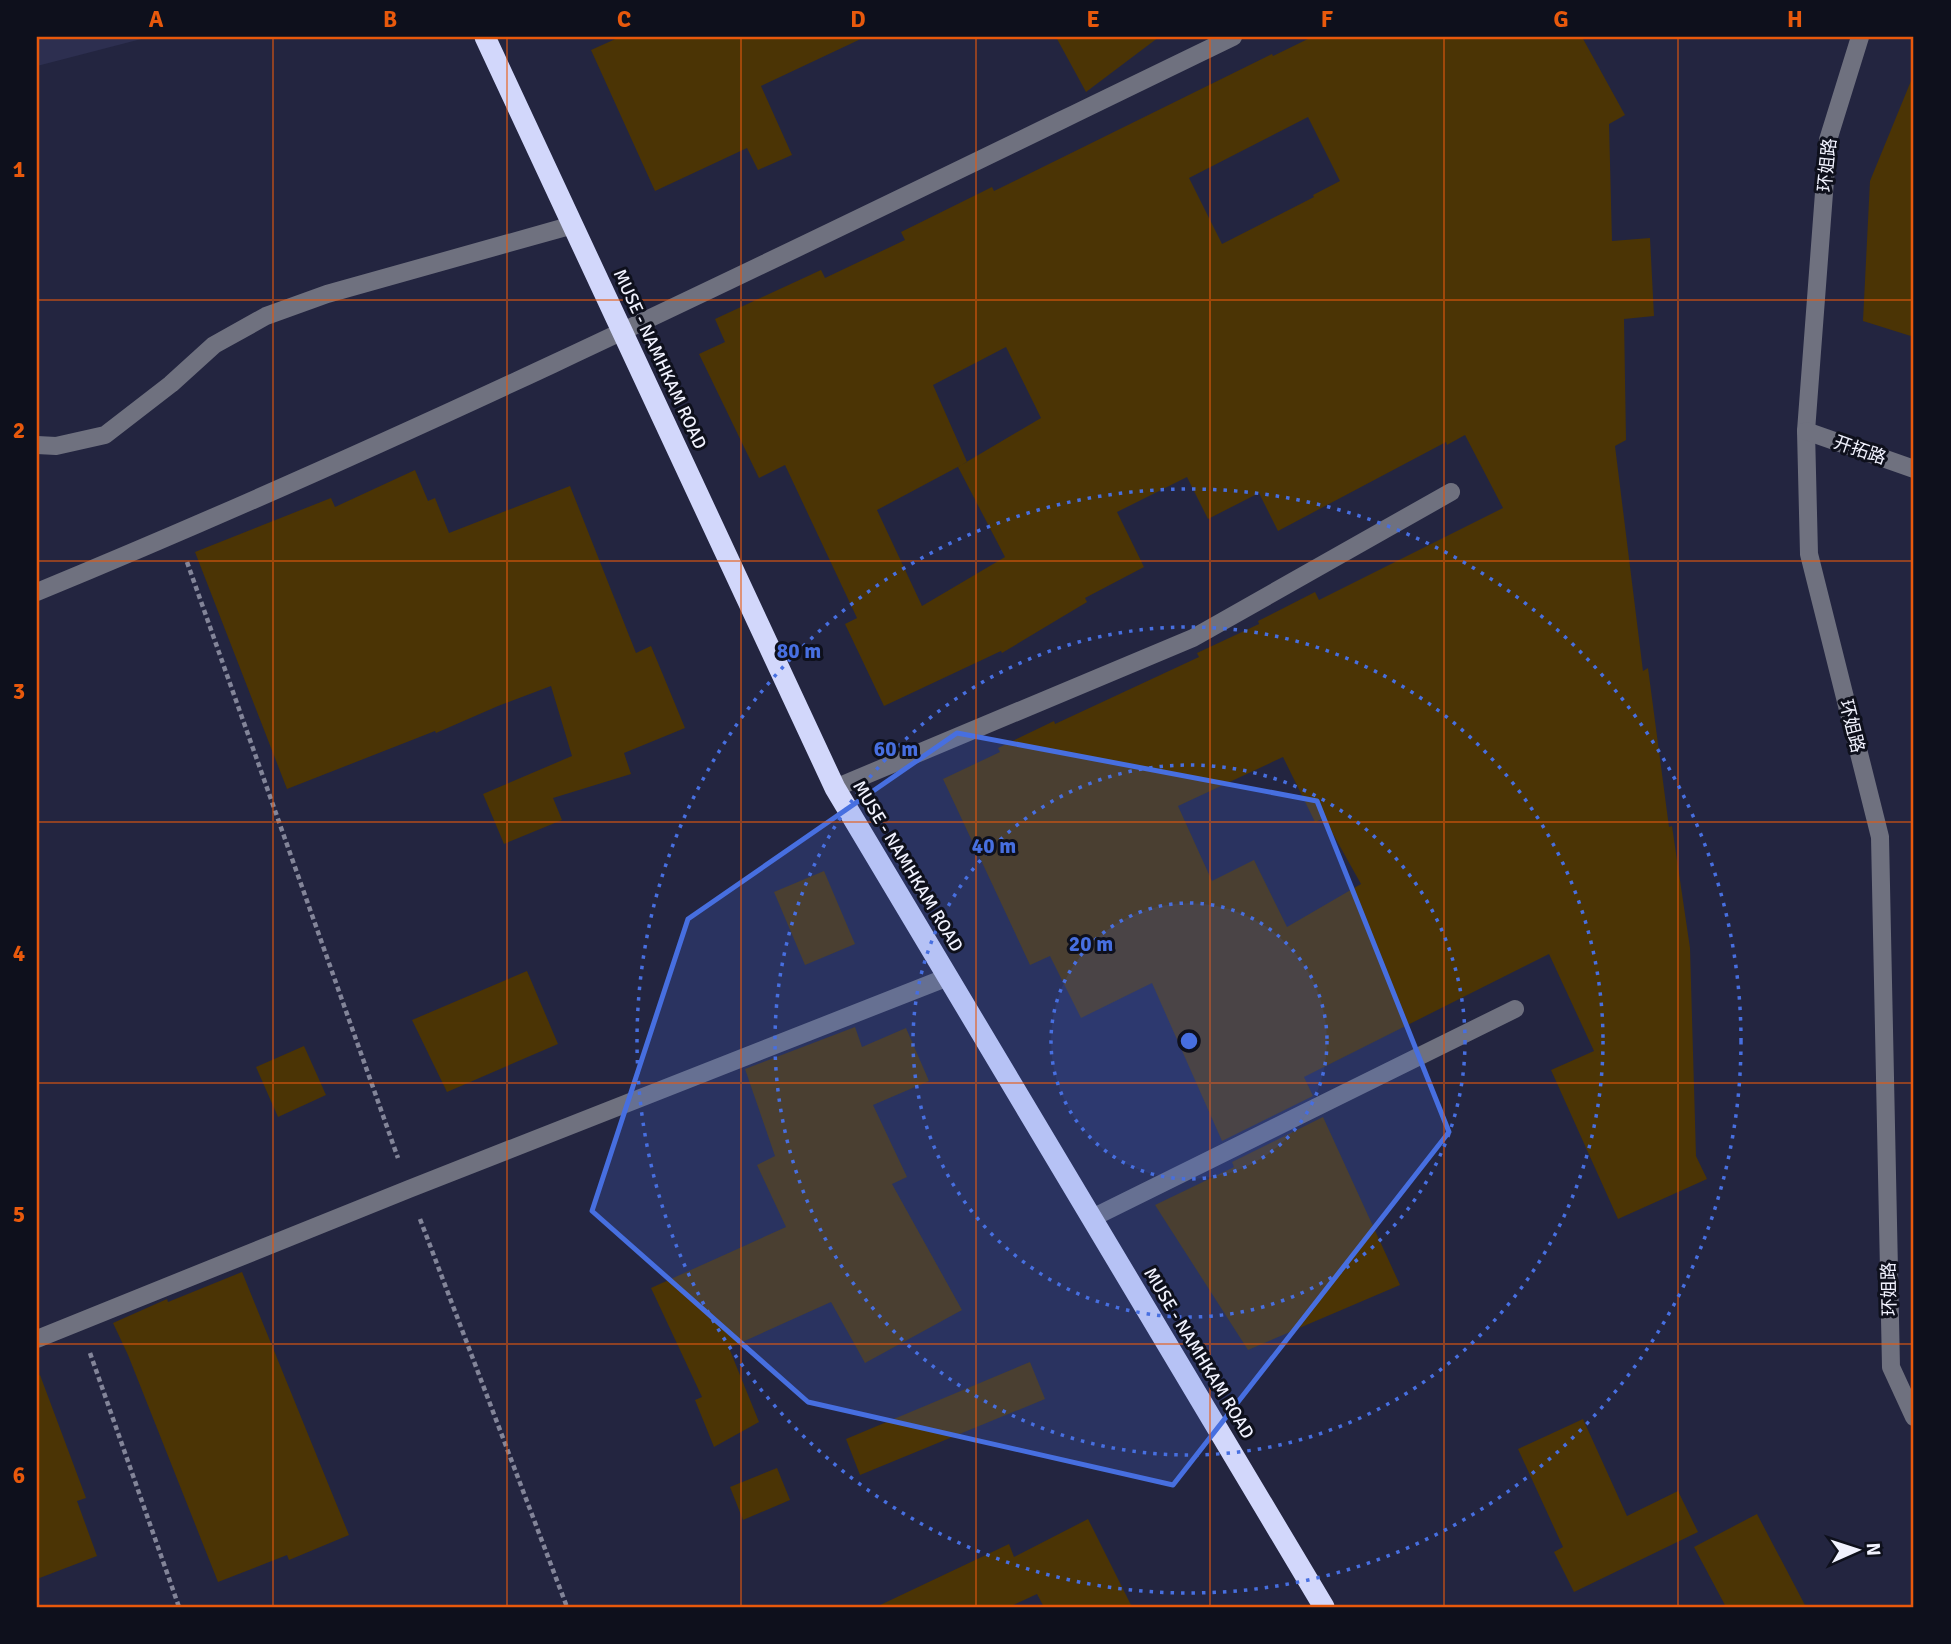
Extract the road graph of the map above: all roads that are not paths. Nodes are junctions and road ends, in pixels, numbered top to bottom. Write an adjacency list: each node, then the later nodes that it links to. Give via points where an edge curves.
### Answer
1 (485, 37): 4 (highway, MUSE - NAMHKAM ROAD)
2 (1233, 37): 5 (street)
3 (1860, 37): 6 (street, 环姐路, via 1828,140)
4 (573, 225): 5 (highway, MUSE - NAMHKAM ROAD); 7 (street, via 327,294 266,316 214,345 105,435 56,446)
5 (622, 332): 10 (street, via 178,534); 11 (highway, MUSE - NAMHKAM ROAD)
6 (1806, 431): 8 (street, 开拓路); 16 (street, 环姐路, via 1809,554 1880,837 1891,1367)
7 (37, 445)
8 (1914, 469)
9 (1451, 492): 11 (street, via 1193,638)
10 (37, 593)
11 (835, 788): 12 (highway, MUSE - NAMHKAM ROAD)
12 (948, 977): 14 (highway, MUSE - NAMHKAM ROAD); 15 (street)
13 (1515, 1009): 14 (street)
14 (1092, 1218): 17 (highway, MUSE - NAMHKAM ROAD)
15 (37, 1339)
16 (1914, 1417)
17 (1324, 1607)

